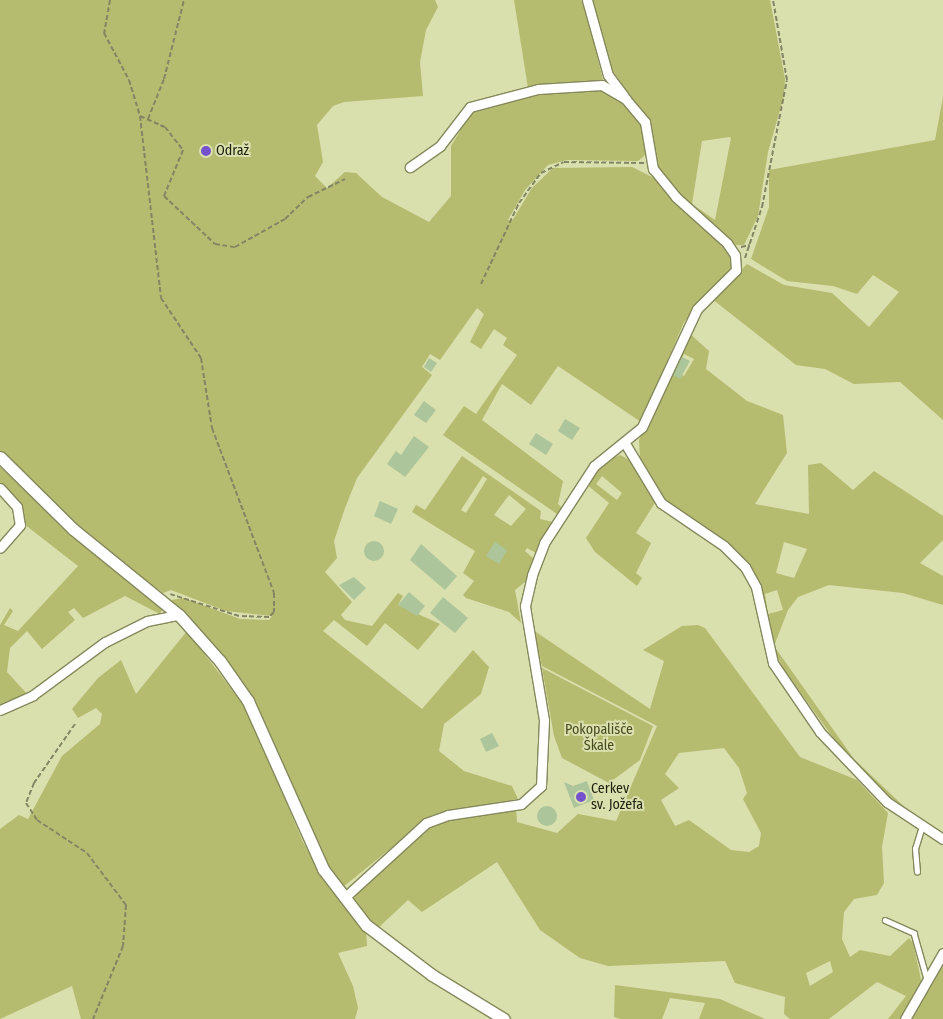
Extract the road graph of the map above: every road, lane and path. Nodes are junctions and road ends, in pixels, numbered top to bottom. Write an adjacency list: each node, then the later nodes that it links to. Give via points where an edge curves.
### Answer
1 (110, 0): 6 (path, via 104,33 129,80)
2 (184, 0): 7 (path, via 164,79)
3 (587, 0): 5 (street, via 608,75)
4 (773, 0): 11 (path, via 788,80 762,207 746,256)
5 (626, 99): 8 (street, via 648,131); 9 (street, via 602,85 504,96 463,111 440,146)
6 (140, 116): 7 (path); 17 (path, via 161,298 201,358 212,428 274,593 274,612 269,617 239,616 173,594)
7 (148, 119): 10 (path, via 177,136 183,150 164,196 215,244 235,247 285,218 308,197)
8 (651, 163): 11 (street, via 676,197 727,243 735,255); 12 (path, via 564,162 541,173 519,203)
9 (410, 167)
10 (345, 179)
11 (736, 270): 13 (street, via 697,309 656,402)
12 (481, 284)
13 (626, 445): 21 (street, via 661,503 724,546 745,567 756,587 773,662 820,732 887,802); 24 (street, via 594,466 544,543 527,590 525,606 544,720 541,786 521,804 448,815 426,823)
14 (0, 457): 17 (main road, via 73,529)
15 (0, 488): 16 (street, via 17,507 20,525)
16 (0, 548)
17 (157, 595): 18 (main road)
18 (179, 615): 19 (street, via 147,621 105,642 33,695); 24 (main road, via 248,701 306,838)
19 (0, 710)
20 (75, 724): 28 (path, via 34,783 26,803 37,820 87,853 126,905 124,946)
21 (922, 826): 22 (street); 23 (lane, via 914,848)
22 (943, 839)
23 (917, 872)
24 (344, 898): 29 (main road, via 366,925 393,947)
25 (885, 920): 27 (lane, via 914,933)
26 (943, 953): 27 (street)
27 (928, 980): 30 (street)
28 (93, 1019)
29 (504, 1019)
30 (905, 1019)

